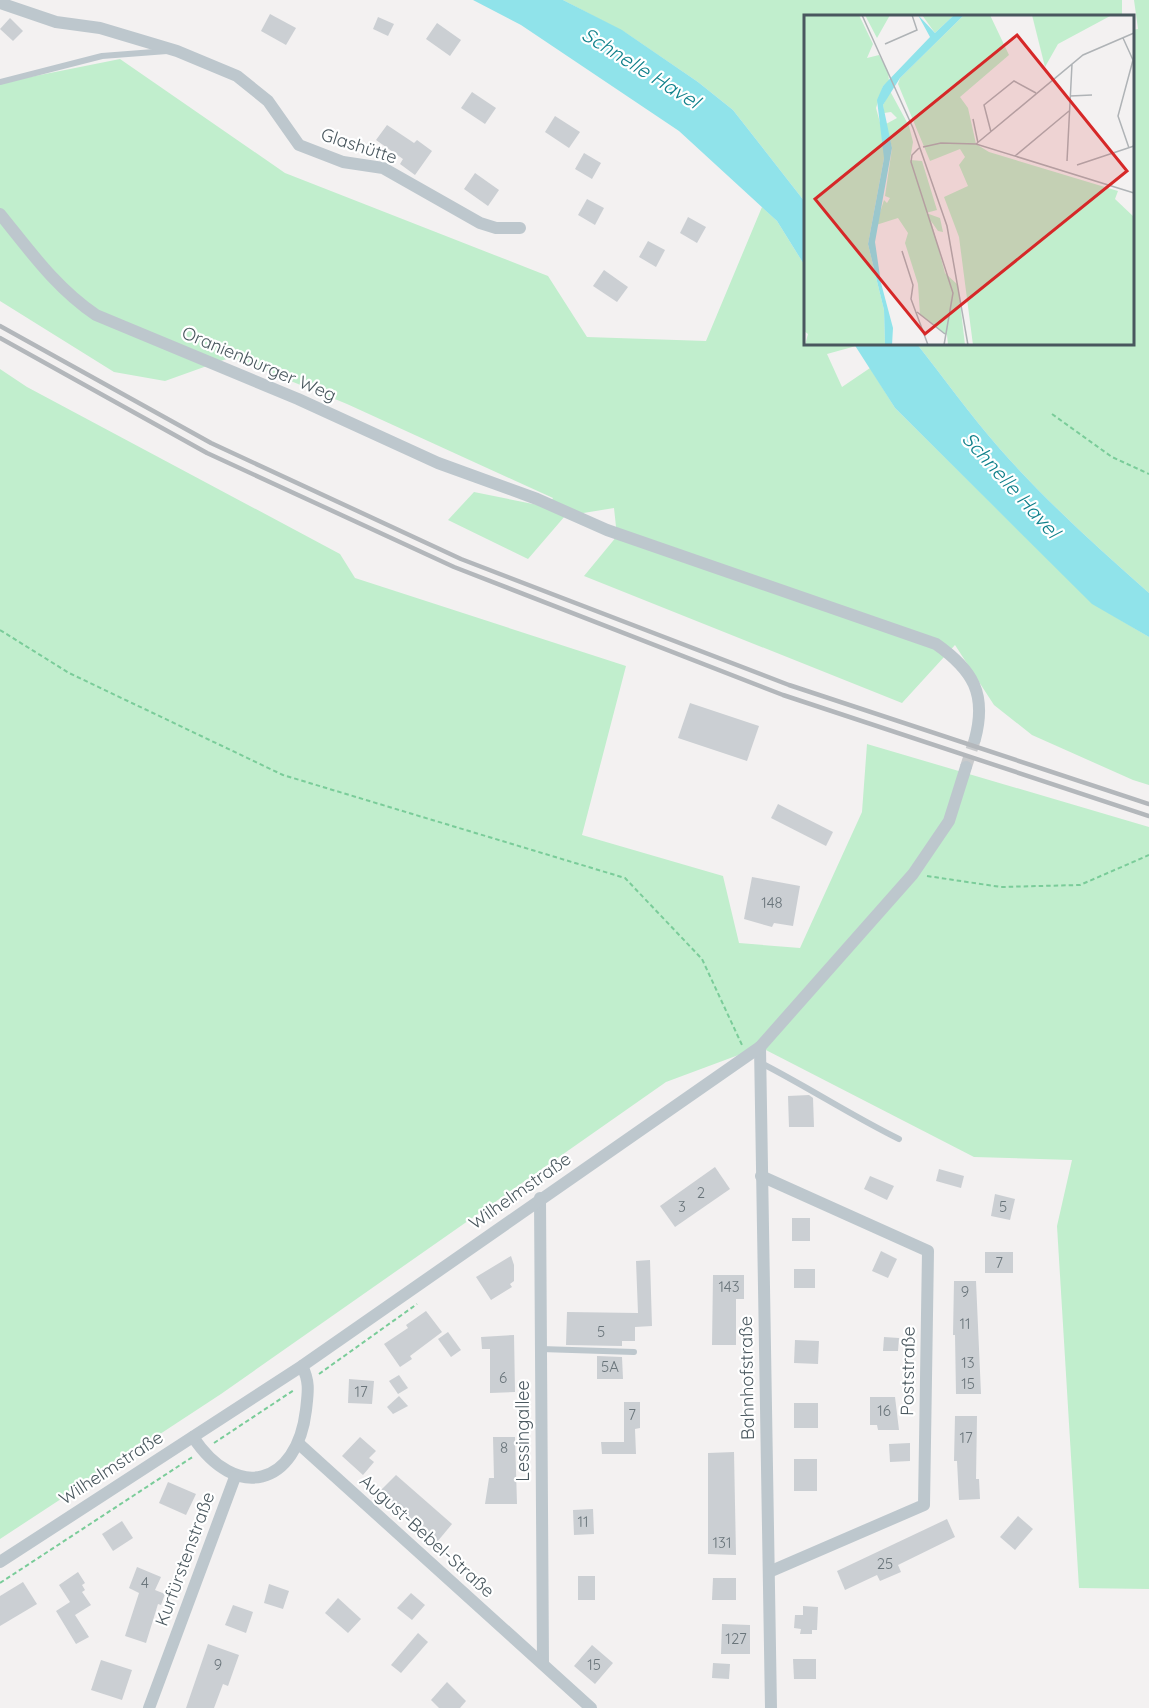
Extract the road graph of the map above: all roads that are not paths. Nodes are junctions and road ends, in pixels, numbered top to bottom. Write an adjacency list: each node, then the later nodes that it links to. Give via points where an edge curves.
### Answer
1 (0, 3): 2 (street, Glashütte, via 56,22 99,28)
2 (177, 51): 3 (lane, via 102,56); 5 (street, Glashütte, via 237,76 268,101 299,145 343,162 383,168 480,223)
3 (0, 82)
4 (0, 214): 6 (street, Oranienburger Weg, via 70,298 96,315 438,463 537,499 607,530 936,644 971,675 978,693 980,720)
5 (520, 228)
6 (975, 740)
7 (966, 767): 8 (street, Wilhelmstraße, via 949,821 913,874)
8 (760, 1047): 9 (street, Bahnhofstraße); 12 (street, Wilhelmstraße)
9 (760, 1063): 10 (lane); 11 (street, Bahnhofstraße)
10 (899, 1139)
11 (761, 1176): 20 (street, Bahnhofstraße); 20 (street, Poststraße, via 928,1251 924,1505)
12 (540, 1198): 13 (street, Lessingallee); 15 (street, Wilhelmstraße)
13 (541, 1349): 14 (lane); 21 (street, Lessingallee)
14 (634, 1352)
15 (302, 1366): 16 (street, Wilhelmstraße); 17 (street, via 309,1380)
16 (193, 1437): 18 (street, Kurfürstenstraße, via 202,1451); 19 (street, Wilhelmstraße)
17 (298, 1443): 18 (street, via 283,1465 261,1479); 21 (street, August-Bebel-Straße)
18 (235, 1477): 22 (street, Kurfürstenstraße)
19 (0, 1562)
20 (769, 1572): 24 (street, Bahnhofstraße)
21 (543, 1664): 23 (street, August-Bebel-Straße)
22 (149, 1708)
23 (591, 1708)
24 (771, 1708)

